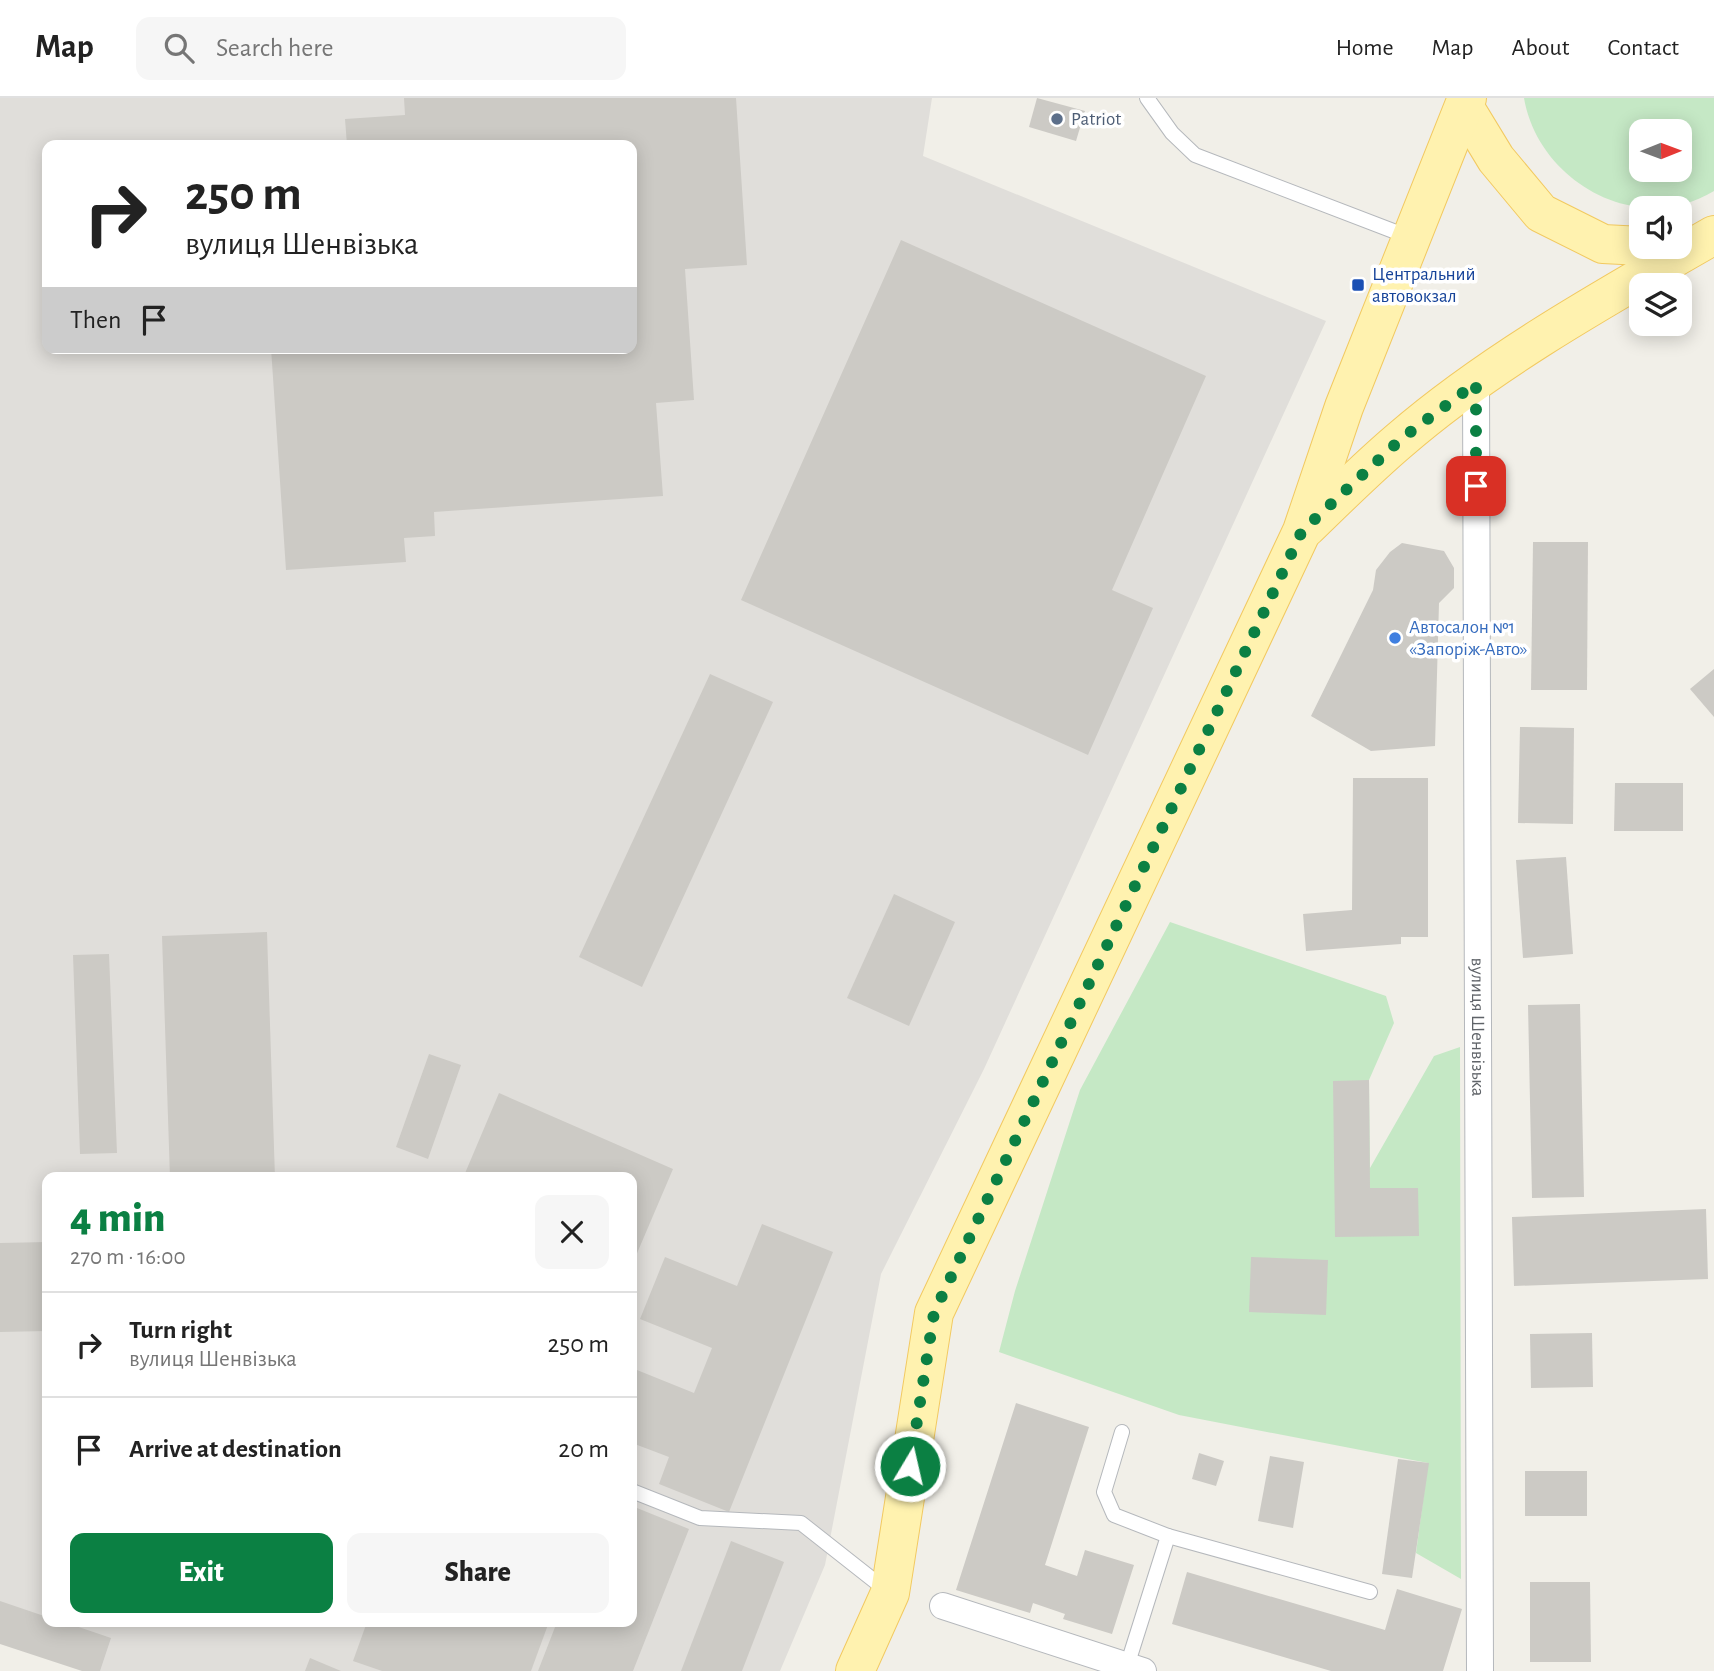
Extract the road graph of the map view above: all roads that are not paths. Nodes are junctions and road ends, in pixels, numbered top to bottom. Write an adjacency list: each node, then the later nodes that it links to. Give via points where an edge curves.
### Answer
1 (1147, 98): 4 (lane, via 1172,134 1195,155)
2 (1466, 103): 4 (main road); 6 (main road, via 1496,159 1541,213 1603,244)
3 (1714, 233): 5 (main road); 7 (main road, via 1589,307)
4 (1414, 239): 8 (main road, via 1345,407)
5 (1692, 240)
6 (1629, 245)
7 (1476, 383): 8 (main road, via 1401,439); 17 (street, вулиця Шенвізька)
8 (1302, 531): 13 (main road, via 934,1313)
9 (1122, 1432): 11 (lane, via 1104,1492 1107,1502 1114,1514)
10 (637, 1493): 13 (lane, via 700,1518 801,1523)
11 (1168, 1536): 12 (lane); 15 (lane)
12 (1370, 1592)
13 (890, 1593): 16 (main road)
14 (943, 1606): 15 (street)
15 (1135, 1669)
16 (855, 1671)
17 (1480, 1671)

